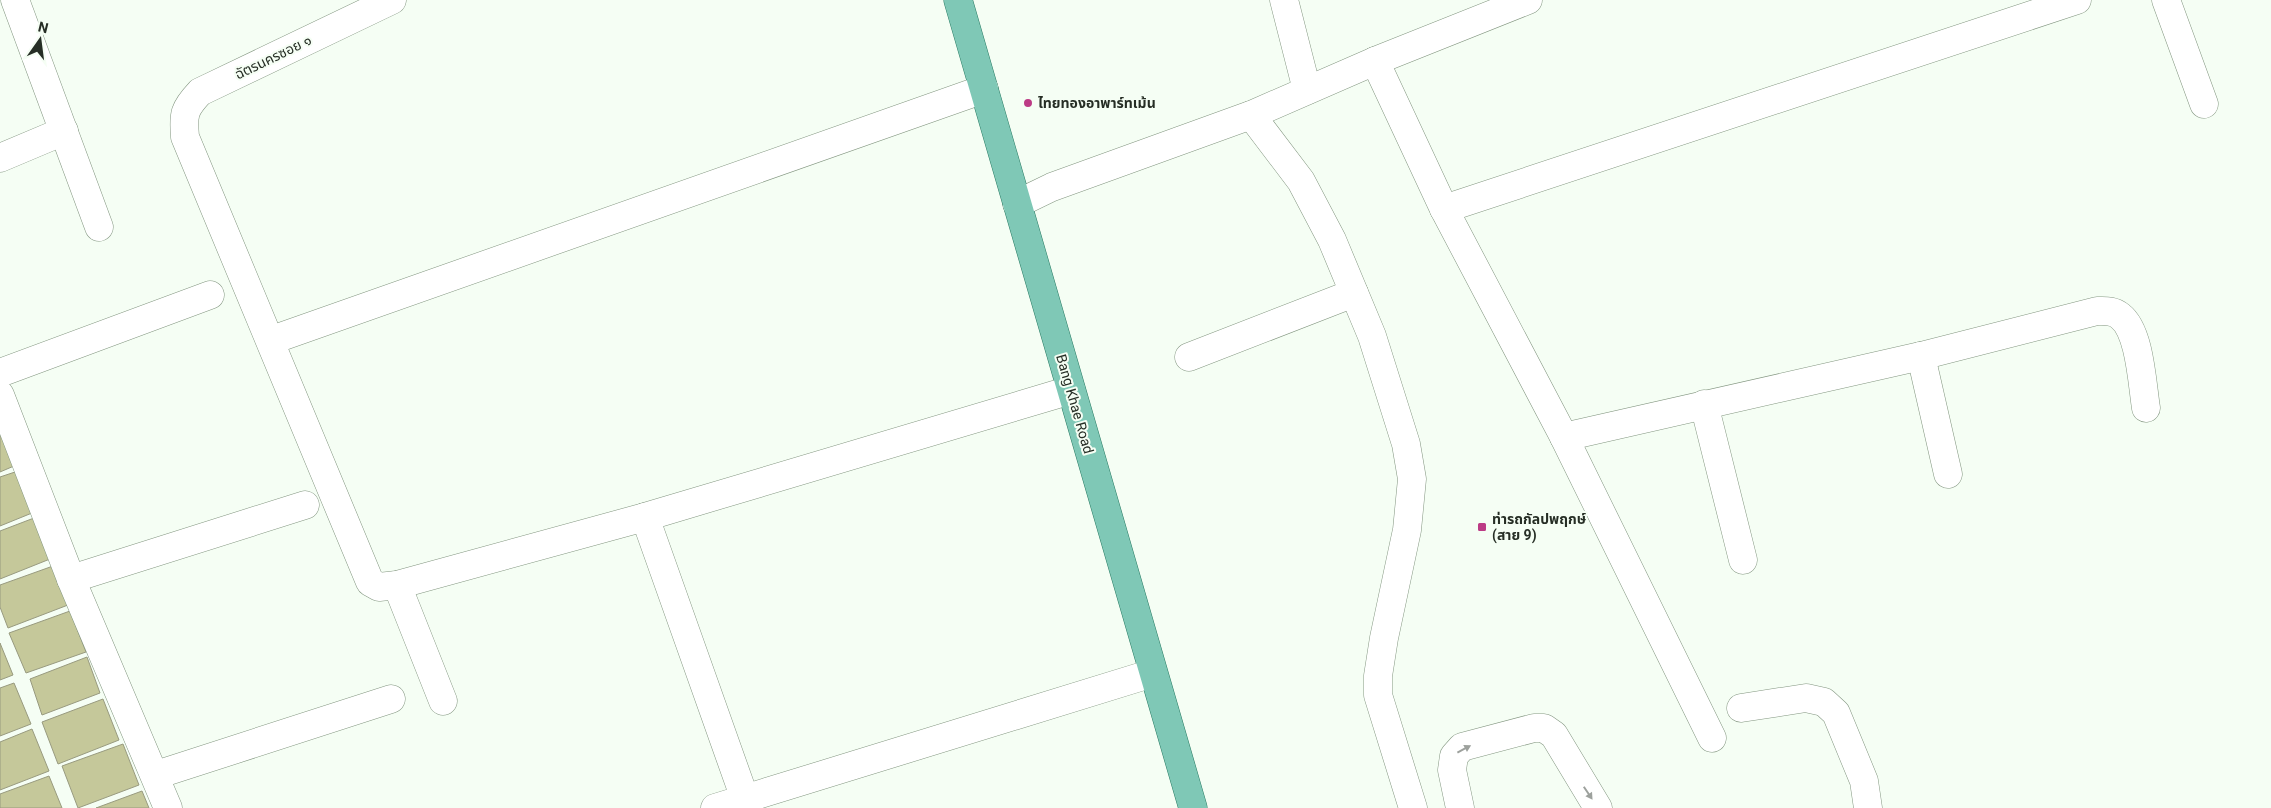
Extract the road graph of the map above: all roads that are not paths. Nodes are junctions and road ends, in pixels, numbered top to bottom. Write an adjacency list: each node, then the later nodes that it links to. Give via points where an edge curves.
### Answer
1 (15, 0): 13 (street)
2 (392, 0): 20 (street, ฉัตรนครซอย ๑, via 200,92 186,106 185,136)
3 (958, 0): 9 (main road, Bang Khae Road)
4 (1284, 0): 10 (street)
5 (1528, 0): 8 (street)
6 (2077, 0): 16 (street)
7 (2166, 0): 11 (street)
8 (1374, 61): 10 (street); 16 (street)
9 (984, 89): 15 (main road, Bang Khae Road); 20 (street)
10 (1308, 90): 12 (street)
11 (2204, 104)
12 (1251, 115): 15 (street, via 1052,187); 18 (street, via 1301,181 1332,240)
13 (64, 131): 14 (street); 17 (street)
14 (0, 158)
15 (1017, 204): 24 (main road, Bang Khae Road)
16 (1444, 208): 28 (street)
17 (99, 227)
18 (1354, 293): 22 (street); 45 (street, via 1372,336 1406,444 1412,479 1407,530 1378,676 1378,695)
19 (210, 295): 23 (street)
20 (272, 340): 34 (street, via 370,582 379,587)
21 (1921, 356): 26 (street); 27 (street, via 2083,314 2110,311 2119,314 2130,326); 29 (street)
22 (1189, 357)
23 (0, 373)
24 (1071, 390): 31 (street); 35 (main road, Bang Khae Road)
25 (0, 395): 33 (street)
26 (1704, 404): 28 (street); 32 (street)
27 (2146, 408)
28 (1564, 436): 39 (street)
29 (1948, 474)
30 (305, 505): 33 (street)
31 (646, 517): 34 (street); 41 (street)
32 (1743, 560)
33 (71, 579): 40 (street)
34 (397, 585): 37 (street)
35 (1153, 674): 41 (street); 44 (main road, Bang Khae Road)
36 (390, 699): 40 (street)
37 (443, 701)
38 (1741, 708): 48 (street, via 1806,698 1824,702 1836,713 1861,772)
39 (1712, 738)
40 (156, 775): 42 (street)
41 (745, 799): 43 (street)
42 (168, 808)
43 (716, 808)
44 (1193, 808)
45 (1413, 808)
46 (1460, 808): 47 (street, one-way to 47, via 1452,770 1454,756 1462,747 1534,728 1544,728 1554,735)
47 (1598, 808)
48 (1868, 808)

